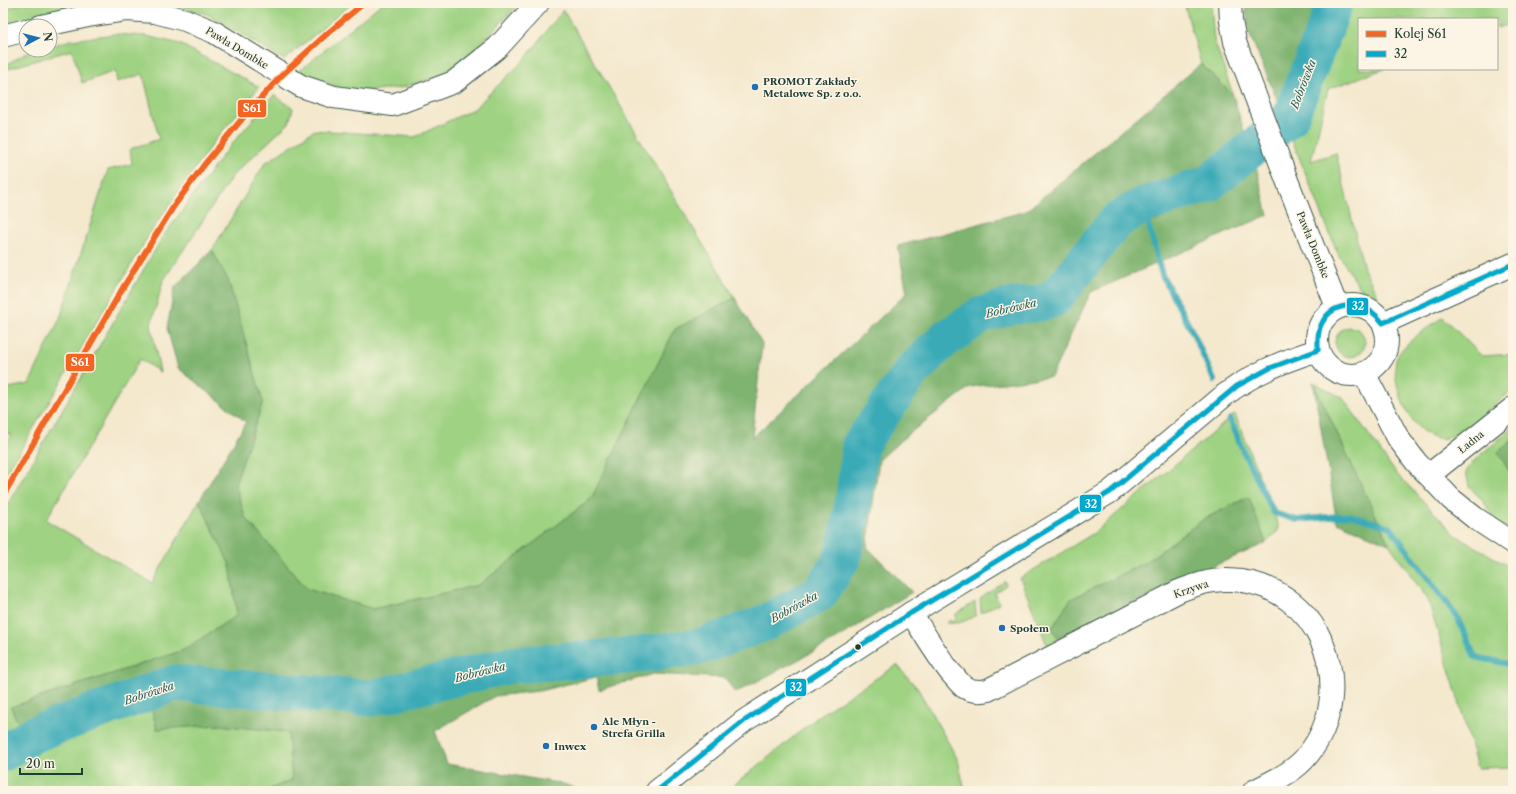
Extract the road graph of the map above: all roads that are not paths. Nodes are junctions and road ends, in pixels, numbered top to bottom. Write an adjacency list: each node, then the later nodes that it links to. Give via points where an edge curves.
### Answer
1 (538, 3): 3 (street, Pawła Dombke, via 498,47 454,82 393,105 334,97 301,86 214,32 155,12 127,10)
2 (1230, 3): 7 (street, Pawła Dombke, via 1235,42)
3 (58, 22)
4 (18, 32): 5 (street)
5 (3, 36)
6 (1513, 264): 8 (street)
7 (1337, 307): 8 (street, via 1347,304 1368,308 1377,314); 9 (street, via 1328,313 1318,330)
8 (1383, 323): 10 (street, via 1387,334 1382,358)
9 (1318, 350): 10 (street, via 1323,360 1342,374); 14 (street, via 1288,359 1242,382 1110,492)
10 (1364, 373): 12 (street, via 1398,438)
11 (1513, 408): 12 (street, Ładna)
12 (1429, 475): 13 (street, via 1451,499)
13 (1513, 543)
14 (911, 613): 15 (street, via 744,721); 16 (street, Krzywa, via 938,656 964,687 982,692 1199,583 1236,580 1257,584 1276,593 1295,605 1320,635 1332,677 1330,708 1320,736 1306,756 1286,774)
15 (657, 791)
16 (1254, 791)

